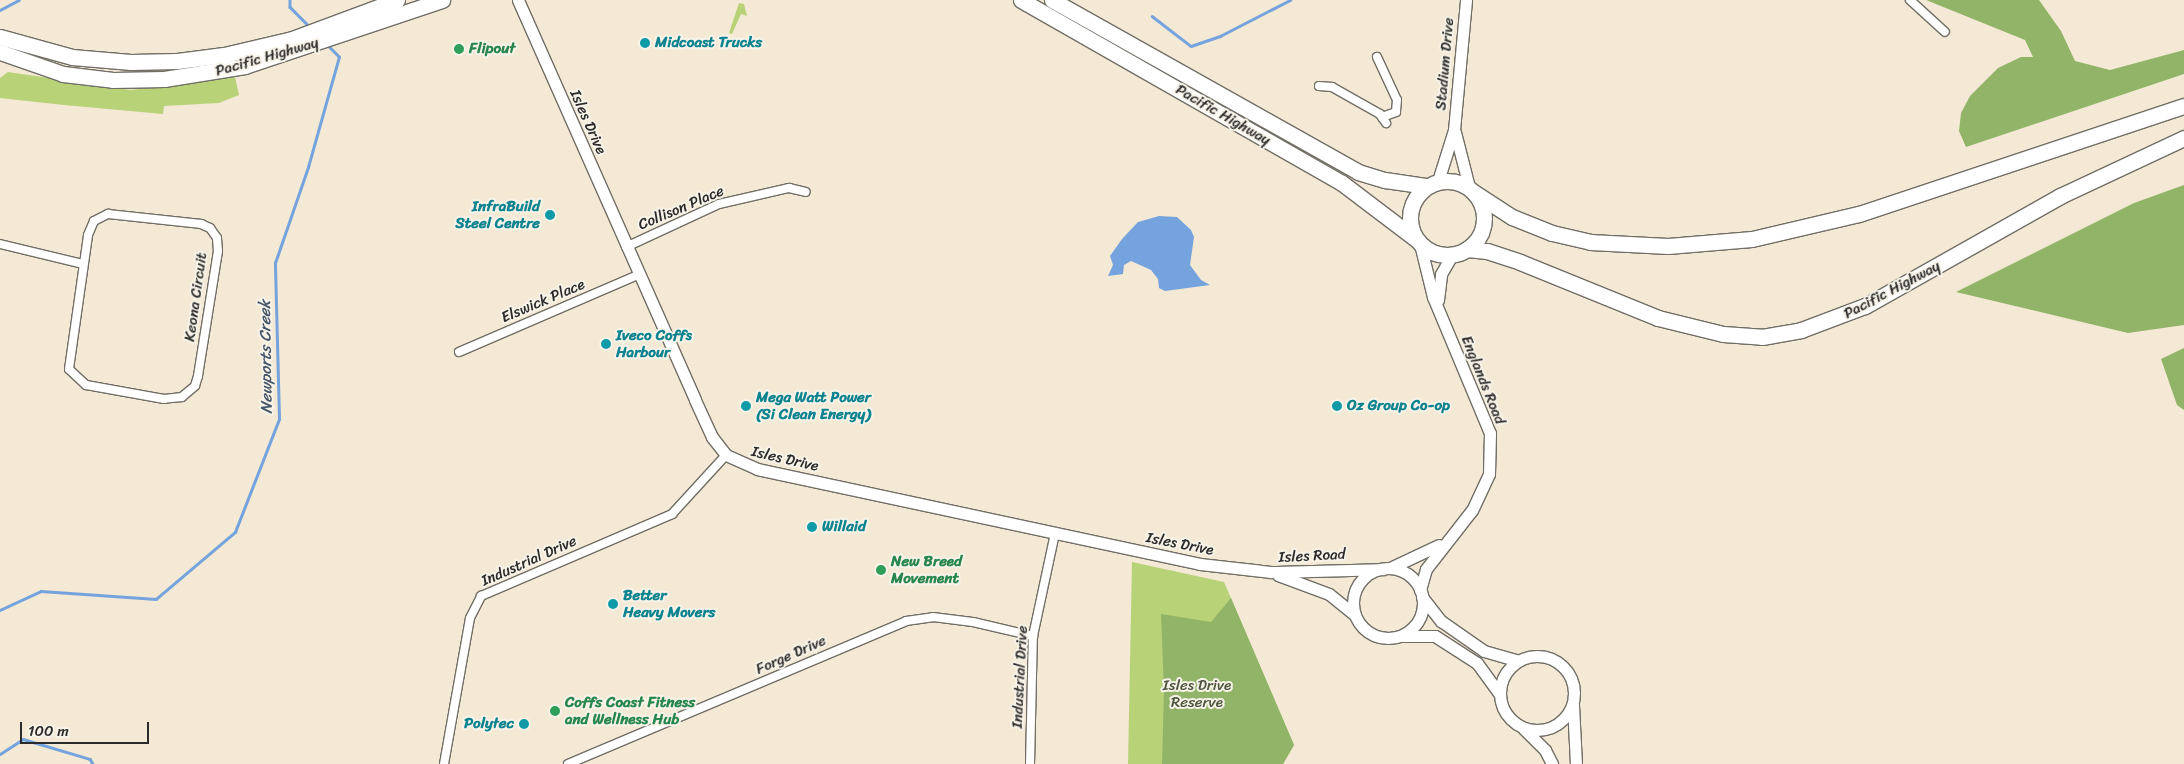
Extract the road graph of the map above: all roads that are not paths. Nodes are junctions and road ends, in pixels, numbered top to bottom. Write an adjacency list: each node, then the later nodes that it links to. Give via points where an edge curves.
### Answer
1 (396, 0): 8 (highway, Pacific Highway)
2 (442, 0): 8 (highway, Pacific Highway)
3 (518, 0): 23 (street, Isles Drive)
4 (1021, 0): 21 (highway, Pacific Highway, via 1342,183)
5 (1052, 0): 18 (highway, Pacific Highway, via 1358,172 1385,180)
6 (1466, 0): 16 (street, Stadium Drive)
7 (1910, 0): 9 (street)
8 (332, 32): 11 (highway, Pacific Highway)
9 (1945, 32)
10 (0, 37): 11 (highway, Pacific Highway, via 72,57 131,62 224,55)
11 (309, 40): 12 (highway, Pacific Highway, via 225,70 140,80 64,74)
12 (0, 52)
13 (1377, 57): 14 (street, via 1397,100 1396,112 1384,120 1332,87)
14 (1319, 86)
15 (2184, 106): 19 (highway, via 1859,214 1752,240 1668,246 1590,242 1552,233 1512,217)
16 (1454, 130): 18 (street, Stadium Drive); 19 (street, Stadium Drive)
17 (2184, 138): 24 (highway, Pacific Highway, via 2060,196 1865,306 1801,330 1762,337 1723,334 1658,318 1520,262 1487,251)
18 (1432, 184): 19 (highway, via 1450,180); 21 (highway, via 1411,206 1409,219)
19 (1472, 190): 24 (highway, via 1484,217 1476,241)
20 (806, 192): 23 (street, Collison Place, via 788,188 719,204)
21 (1419, 242): 25 (highway, via 1440,255); 28 (street, Englands Road, via 1429,286)
22 (0, 244): 26 (street)
23 (626, 247): 27 (street, Isles Drive)
24 (1467, 250): 25 (highway)
25 (1452, 255): 28 (street, via 1438,286)
26 (83, 264): 26 (street, Keona Circuit, via 90,229 94,221 108,214 191,222 210,228 217,238 218,251 198,376 191,391 182,397 164,399 86,385 72,374 69,363)
27 (638, 275): 29 (street, Elswick Place); 30 (street, Isles Drive, via 709,430)
28 (1440, 312): 32 (street, Englands Road, via 1490,433 1489,474 1472,510)
29 (459, 352)
30 (726, 455): 31 (street, Isles Drive, via 757,469); 43 (street, Industrial Drive, via 672,514 482,596 470,618)
31 (1056, 533): 34 (street, Isles Drive, via 1200,564); 37 (street, Industrial Drive)
32 (1448, 538): 33 (street, Englands Road, via 1420,556); 35 (street, Englands Road, via 1426,569)
33 (1387, 569): 34 (street, Isles Road); 35 (street, via 1408,575); 36 (street, Englands Road, via 1370,573 1360,582 1354,595)
34 (1272, 572): 36 (street, Isles Road, via 1329,594)
35 (1421, 594): 38 (street, Englands Road, via 1418,622); 39 (street, via 1441,621 1484,651)
36 (1355, 615): 38 (street, via 1362,627 1374,636)
37 (1033, 636): 44 (street, Forge Drive, via 941,618 906,621); 45 (street, Industrial Drive)
38 (1402, 636): 40 (street, via 1436,636 1477,662)
39 (1518, 661): 40 (street, via 1504,675); 41 (street, via 1537,656 1562,666 1573,683)
40 (1500, 695): 42 (street, via 1506,714)
41 (1573, 703): 42 (street, via 1567,716 1557,725 1536,731); 47 (street)
42 (1522, 728): 46 (street, via 1545,750)
43 (444, 764)
44 (568, 764)
45 (1030, 764)
46 (1552, 764)
47 (1576, 764)

